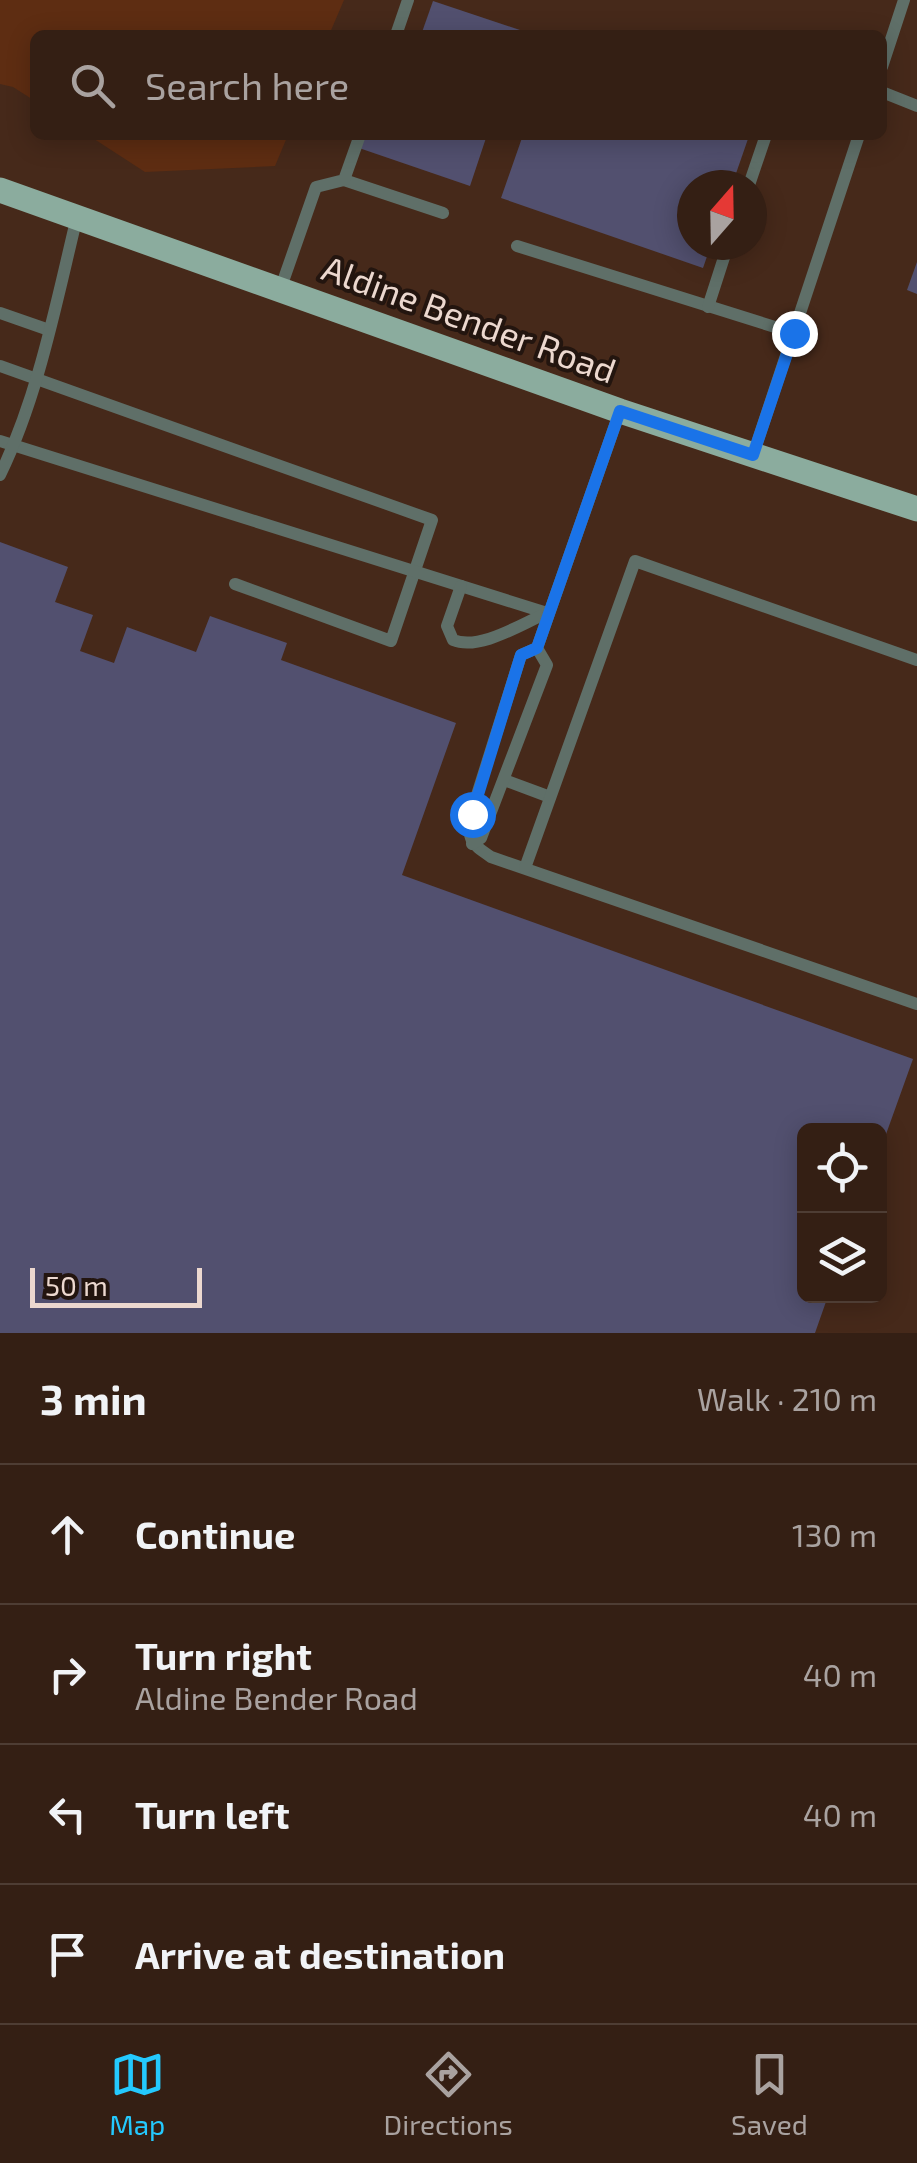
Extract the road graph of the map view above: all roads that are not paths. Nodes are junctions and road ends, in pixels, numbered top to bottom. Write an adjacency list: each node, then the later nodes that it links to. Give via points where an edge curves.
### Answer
1 (408, 0): 3 (lane)
2 (904, 0): 4 (lane)
3 (398, 30)
4 (887, 53)
5 (887, 94): 6 (lane)
6 (917, 106)
7 (358, 140): 11 (lane)
8 (764, 140): 10 (lane)
9 (858, 140): 21 (lane)
10 (754, 170)
11 (344, 180): 13 (lane); 17 (lane, via 316,187)
12 (0, 190): 14 (main road, Aldine Bender Road)
13 (443, 213)
14 (77, 217): 17 (main road, Aldine Bender Road); 20 (lane)
15 (517, 246): 18 (lane)
16 (723, 260): 18 (lane)
17 (280, 290): 24 (main road, Aldine Bender Road)
18 (708, 307): 21 (lane)
19 (0, 313): 20 (lane)
20 (49, 330): 23 (lane)
21 (794, 333): 26 (lane)
22 (0, 366): 23 (lane)
23 (36, 378): 25 (lane); 29 (lane, via 432,520)
24 (620, 411): 26 (main road, Aldine Bender Road); 32 (lane)
25 (7, 444): 27 (lane); 29 (lane)
26 (753, 455): 28 (main road, Aldine Bender Road)
27 (0, 475)
28 (917, 509)
29 (414, 572): 30 (lane, via 392,641); 31 (lane)
30 (235, 584)
31 (461, 586): 32 (lane); 32 (lane, via 447,626 461,644)
32 (547, 613): 33 (lane)
33 (537, 648): 35 (lane, via 547,664); 37 (lane, via 521,655 512,682 472,814)
34 (917, 660): 36 (lane, via 635,561)
35 (504, 780): 36 (lane); 37 (lane, via 481,838)
36 (550, 797): 38 (lane)
37 (472, 844): 38 (lane)
38 (524, 868): 39 (lane)
39 (917, 1004)

